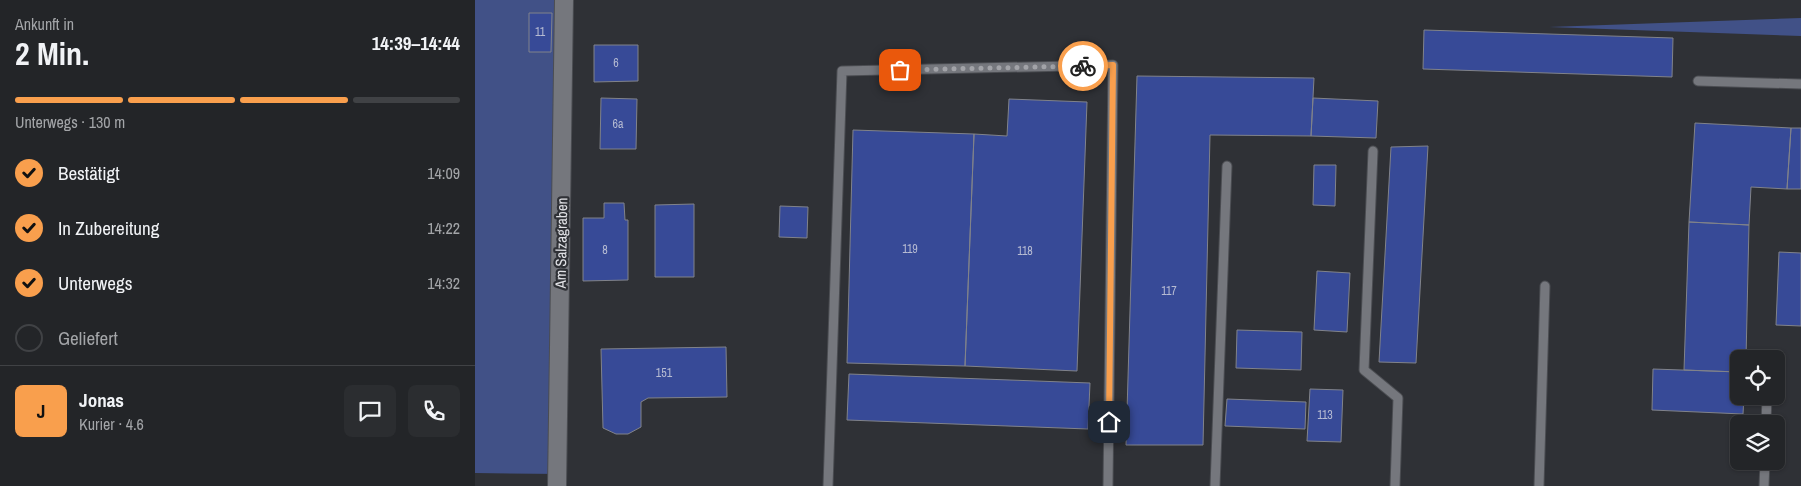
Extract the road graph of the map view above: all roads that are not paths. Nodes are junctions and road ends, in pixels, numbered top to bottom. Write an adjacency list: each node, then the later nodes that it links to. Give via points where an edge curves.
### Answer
1 (564, 0): 8 (street, Am Salzagraben)
2 (1698, 81): 3 (lane)
3 (1801, 84)
4 (1373, 151): 12 (lane, via 1364,370 1398,398)
5 (1227, 166): 11 (lane)
6 (1545, 286): 13 (lane)
7 (1765, 470): 14 (lane)
8 (557, 486)
9 (828, 486): 10 (lane, via 842,71 1113,65)
10 (1108, 486)
11 (1215, 486)
12 (1395, 486)
13 (1539, 486)
14 (1764, 486)

